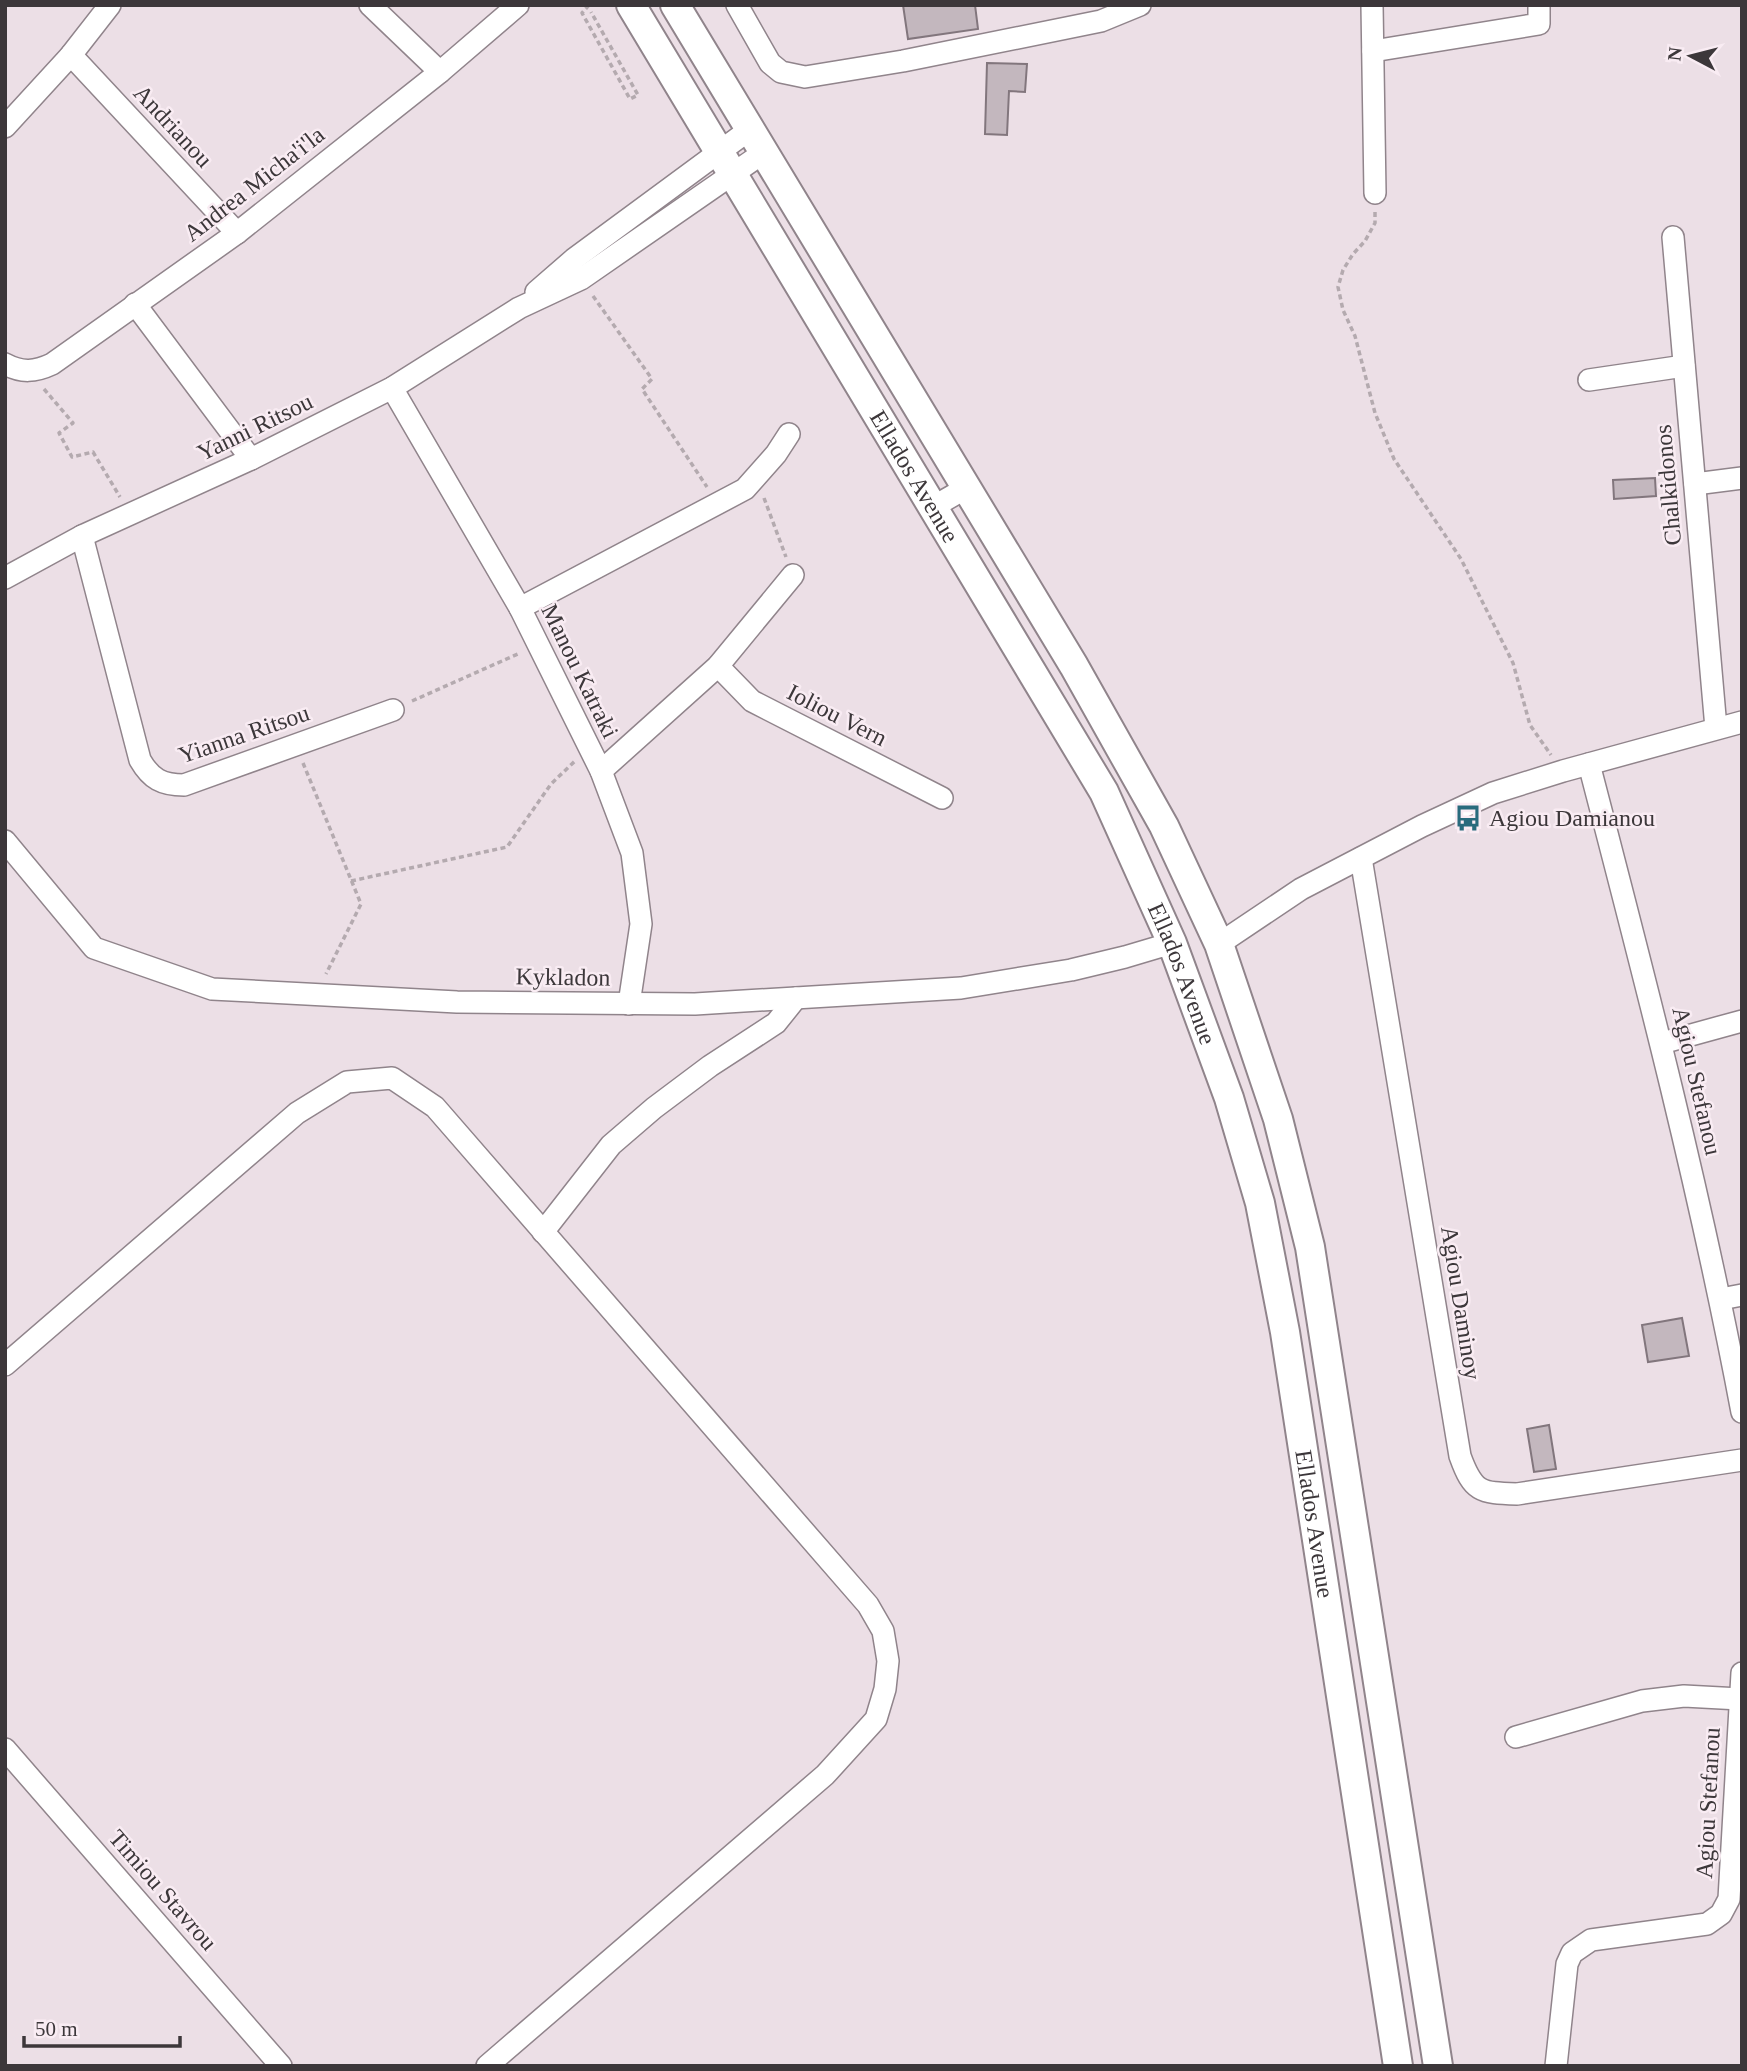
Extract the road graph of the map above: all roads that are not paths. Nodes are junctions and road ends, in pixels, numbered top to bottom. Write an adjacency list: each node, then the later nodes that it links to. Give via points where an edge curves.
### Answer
1 (110, 5): 11 (street)
2 (370, 5): 12 (street)
3 (518, 5): 12 (street, Andrea Micha'i'la)
4 (631, 5): 15 (main road, Ellados Avenue)
5 (675, 5): 14 (main road, Ellados Avenue)
6 (737, 5): 7 (street, via 771,63 793,76 819,76 1101,21)
7 (1140, 5)
8 (1372, 5): 10 (street)
9 (1539, 5): 10 (street, via 1539,24)
10 (1373, 51): 16 (street)
11 (71, 55): 13 (street); 17 (street, Andrianou)
12 (440, 72): 17 (street, Andrea Micha'i'la)
13 (5, 127)
14 (756, 141): 15 (street, Yanni Ritsou); 29 (main road, Ellados Avenue)
15 (725, 163): 20 (street, Yanni Ritsou, via 574,259); 20 (street, Yanni Ritsou, via 581,279); 30 (main road, Ellados Avenue)
16 (1375, 193)
17 (237, 233): 19 (street, Andrea Micha'i'la)
18 (1673, 237): 22 (street, Chalkidonos)
19 (135, 304): 21 (street, Andrea Micha'i'la, via 40,370 19,370); 26 (street)
20 (519, 308): 24 (street, Yanni Ritsou)
21 (5, 364)
22 (1684, 366): 23 (street); 28 (street, Chalkidonos)
23 (1589, 380)
24 (391, 388): 26 (street, Yanni Ritsou); 34 (street, Manou Katraki)
25 (789, 434): 34 (street, via 745,489)
26 (251, 459): 31 (street, Yanni Ritsou)
27 (1742, 478): 28 (street)
28 (1695, 484): 38 (street, Chalkidonos)
29 (966, 488): 30 (street); 45 (main road, Ellados Avenue, via 1164,826)
30 (933, 508): 44 (main road, Ellados Avenue, via 1104,792)
31 (82, 536): 33 (street, Yanni Ritsou); 36 (street, Yianna Ritsou, via 140,760 159,782 184,785)
32 (793, 575): 35 (street)
33 (5, 578)
34 (520, 608): 40 (street, Manou Katraki)
35 (718, 666): 40 (street); 41 (street, Ioliou Vern, via 752,701)
36 (393, 710)
37 (1742, 722): 38 (street)
38 (1716, 728): 39 (street)
39 (1589, 764): 43 (street, via 1493,793); 49 (street, Agiou Stefanou)
40 (601, 771): 47 (street, Manou Katraki, via 632,853 641,924)
41 (942, 798)
42 (5, 841): 47 (street, Kykladon, via 94,948 212,989 457,1002)
43 (1361, 858): 45 (street, via 1301,889); 54 (street, Agiou Daminoy, via 1460,1456 1469,1480 1492,1493 1517,1494)
44 (1172, 943): 46 (street, Kykladon, via 1072,970 961,988); 62 (main road, Ellados Avenue, via 1229,1098 1262,1216 1285,1332)
45 (1219, 944): 63 (main road, Ellados Avenue, via 1278,1119 1311,1247)
46 (796, 998): 47 (street, Kykladon); 50 (street, via 776,1023 710,1066 611,1144)
47 (629, 1004)
48 (1742, 1021): 49 (street)
49 (1662, 1043): 51 (street, Agiou Stefanou)
50 (543, 1232): 52 (street, via 435,1107 392,1078 347,1082 297,1113); 61 (street, via 868,1605 883,1631 888,1661 876,1720 825,1775)
51 (1731, 1297): 53 (street, Agiou Stefanou)
52 (5, 1365)
53 (1742, 1412)
54 (1742, 1460)
55 (1742, 1673): 56 (street, Agiou Stefanou)
56 (1740, 1699): 57 (street, via 1684,1696 1642,1701); 59 (street, Agiou Stefanou)
57 (1516, 1737)
58 (5, 1749): 60 (street, Timiou Stavrou)
59 (1731, 1914): 64 (street, Agiou Stefanou, via 1707,1924 1591,1940 1572,1953)
60 (281, 2066)
61 (487, 2066)
62 (1398, 2066)
63 (1438, 2066)
64 (1556, 2066)

